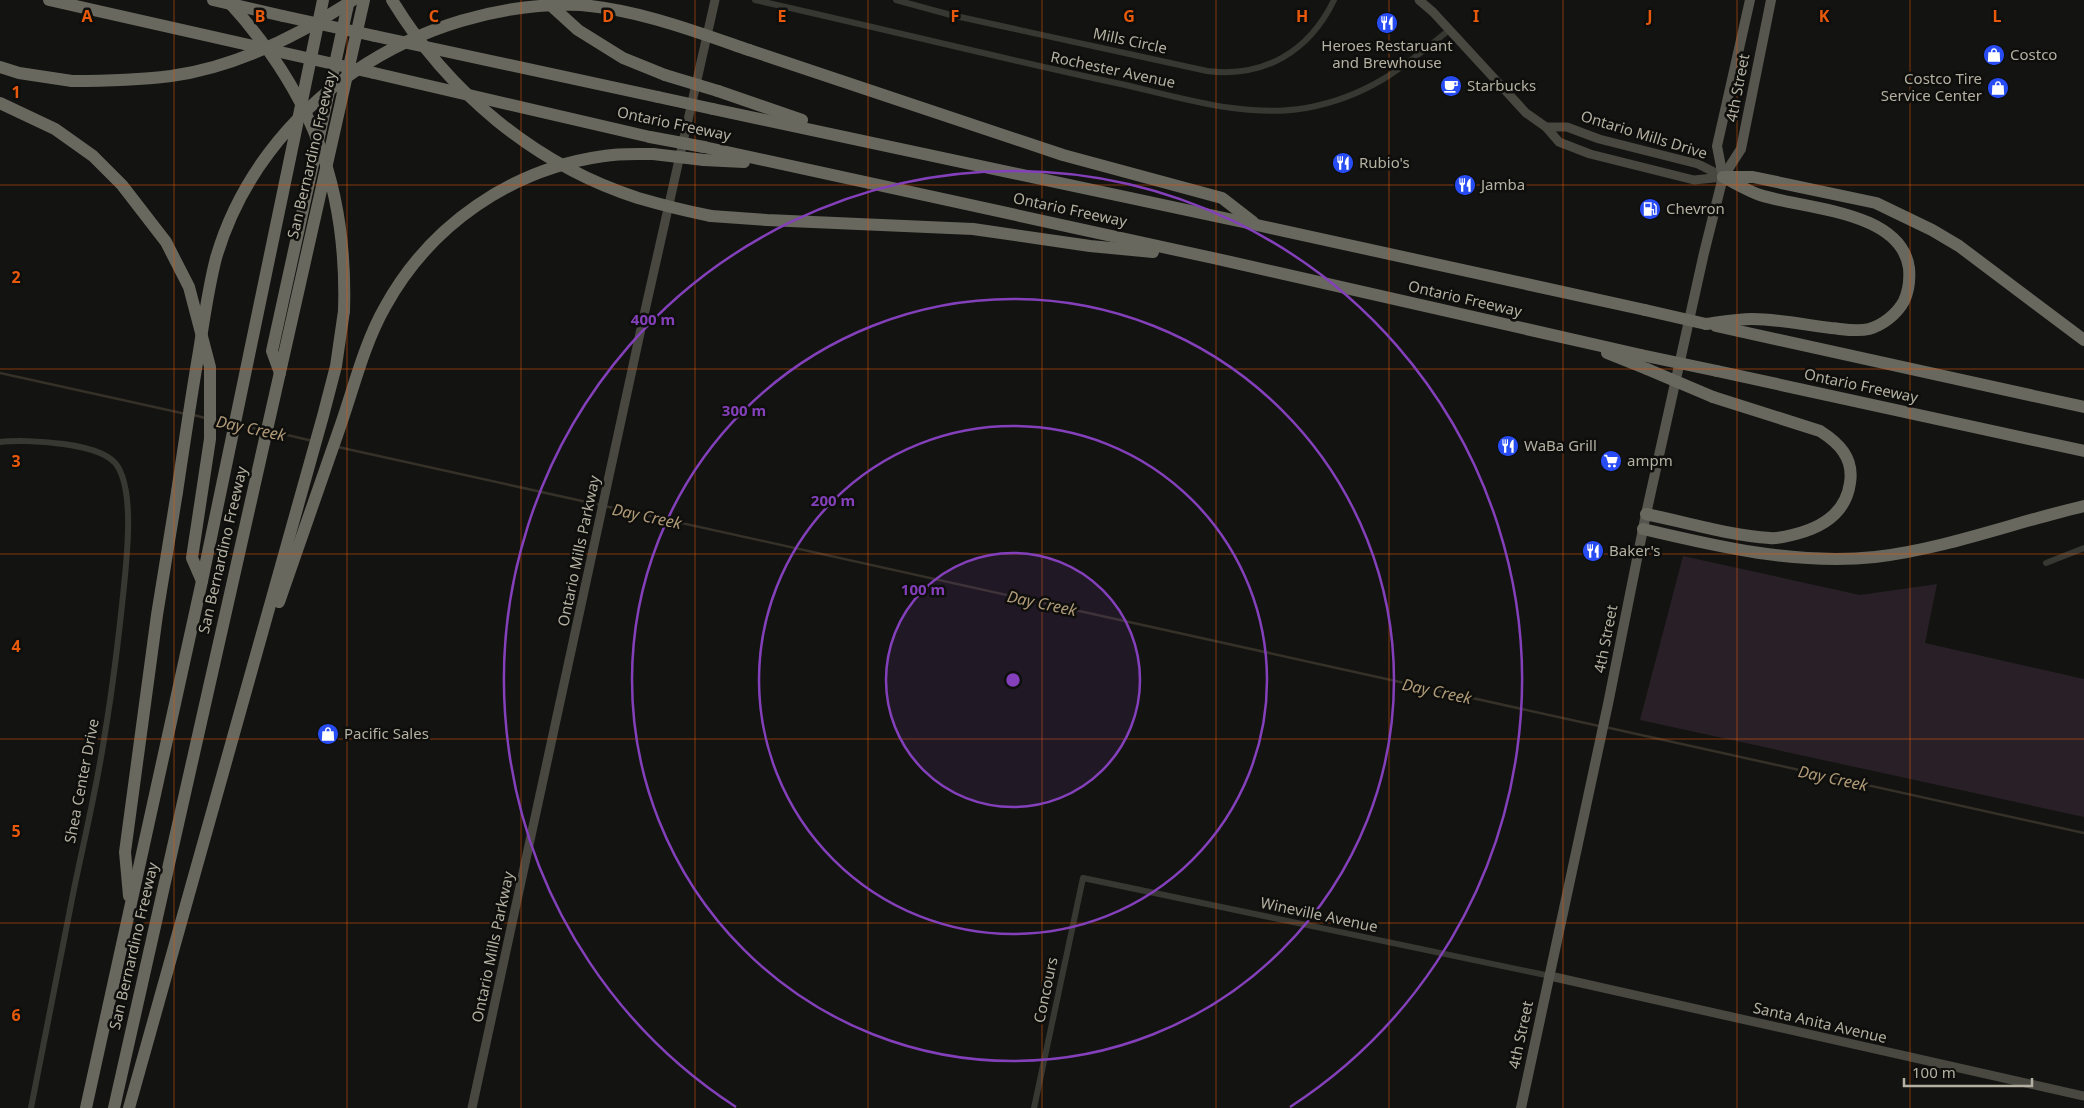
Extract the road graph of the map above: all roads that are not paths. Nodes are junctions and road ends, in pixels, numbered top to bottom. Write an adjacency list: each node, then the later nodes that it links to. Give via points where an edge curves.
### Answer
1 (49, 0): 21 (highway, Ontario Freeway, bridge, via 650,137)
2 (213, 0): 20 (highway, Ontario Freeway, bridge)
3 (227, 0): 38 (highway, bridge, via 281,66 316,133 333,188 344,252 344,311 336,366)
4 (323, 0): 37 (highway, San Bernardino Freeway)
5 (351, 0): 17 (highway, bridge, via 288,39 210,68 164,76 72,81); 28 (highway, via 272,351)
6 (364, 0): 28 (highway, San Bernardino Freeway)
7 (392, 0): 24 (highway, bridge, via 425,49 476,103 505,128 577,172 636,198 711,216 973,229 1090,246)
8 (546, 0): 20 (highway, bridge, via 578,30 623,58)
9 (715, 0): 47 (main road, Ontario Mills Parkway)
10 (755, 0): 16 (street, Rochester Avenue, via 990,56 1218,105 1262,111 1306,108 1347,97 1378,84)
11 (896, 0): 12 (street, Mills Circle, via 1040,35 1207,71 1228,72 1261,67 1284,58 1310,37 1326,17)
12 (1334, 0)
13 (1419, 0): 16 (main road, Ontario Mills Drive)
14 (1750, 0): 22 (main road, 4th Street, via 1717,146)
15 (1771, 0): 22 (main road, 4th Street, via 1741,150)
16 (1449, 30): 19 (main road, Ontario Mills Drive, via 1526,113)
17 (0, 67)
18 (0, 103): 37 (highway, via 55,129 93,156 122,184 166,242 189,287 210,367 210,439 192,558)
19 (1546, 127): 22 (main road, Ontario Mills Drive, via 1567,126 1599,139 1698,164); 22 (main road, Ontario Mills Drive, via 1559,142 1590,154 1694,180)
20 (849, 137): 23 (highway, Ontario Freeway)
21 (704, 153): 24 (highway, Ontario Freeway, via 784,164); 38 (highway, bridge, via 605,155 545,170 494,193 428,245 385,307 366,350)
22 (1723, 177): 25 (highway, via 1760,195 1840,213 1881,230 1905,252 1910,274 1908,292 1899,309 1869,329 1839,329 1751,319); 27 (highway, via 1753,177 1876,203 1959,246); 33 (main road, 4th Street)
23 (1257, 225): 25 (highway, Ontario Freeway, bridge, via 1706,324); 40 (highway, bridge, via 1222,198 1063,155 616,9 540,4 495,10 429,28 393,44 331,86 279,138 237,205 216,258 208,291 157,615 125,852)
24 (1213, 258): 26 (highway, Ontario Freeway)
25 (1730, 325): 29 (highway, Ontario Freeway)
26 (1572, 339): 31 (highway, Ontario Freeway, bridge); 33 (highway, bridge, via 1713,397 1820,431 1844,451 1850,470 1845,502 1833,517 1805,532 1772,538 1749,536)
27 (2084, 340)
28 (280, 373): 45 (highway, San Bernardino Freeway)
29 (2084, 407)
30 (0, 442): 43 (street, Shea Center Drive, via 54,442 89,450 118,464 126,493 128,541 122,610 105,734)
31 (2084, 451)
32 (2084, 506): 34 (highway, via 1904,552 1848,559 1773,556)
33 (1646, 514): 34 (main road, 4th Street)
34 (1643, 529): 41 (main road, 4th Street)
35 (2084, 548): 36 (street)
36 (2046, 563)
37 (202, 581): 40 (highway, San Bernardino Freeway)
38 (242, 706): 46 (highway)
39 (1083, 878): 41 (street, Wineville Avenue); 48 (street, Concours)
40 (130, 909): 44 (highway, San Bernardino Freeway)
41 (1550, 976): 42 (main road, Santa Anita Avenue); 49 (main road, 4th Street)
42 (2084, 1096)
43 (31, 1108)
44 (86, 1108)
45 (114, 1108)
46 (129, 1108)
47 (472, 1108)
48 (1034, 1108)
49 (1521, 1108)

